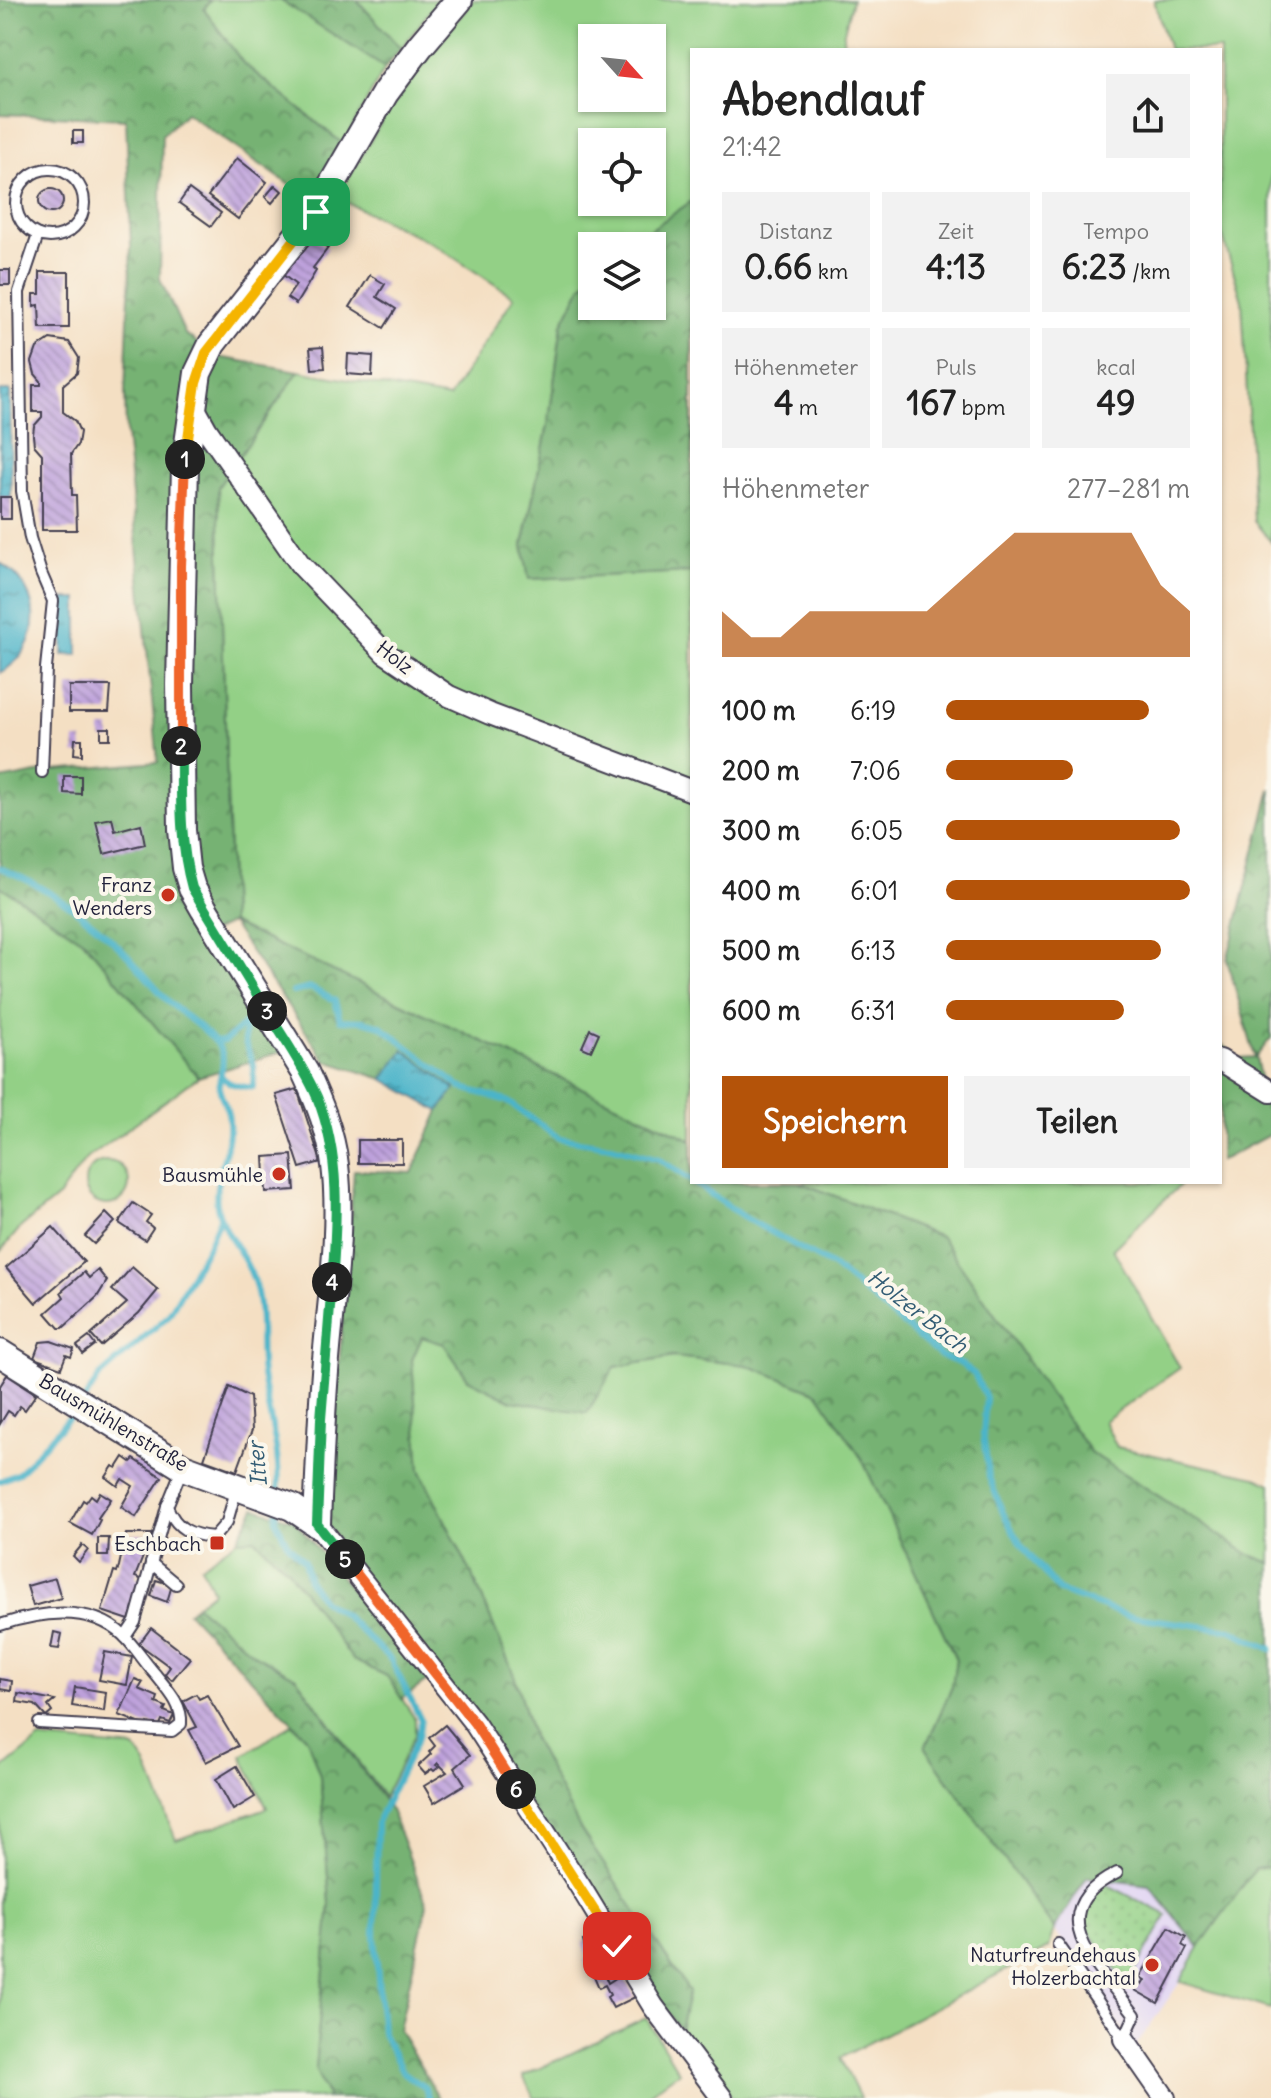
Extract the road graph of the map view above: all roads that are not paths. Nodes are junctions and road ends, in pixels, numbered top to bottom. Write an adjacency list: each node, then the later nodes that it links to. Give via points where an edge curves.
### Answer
1 (459, 0): 3 (street, via 385,93 316,212 206,353)
2 (38, 235): 2 (lane, via 62,235 79,220 79,186 61,171 30,175 17,192 17,213); 4 (lane, via 19,292 22,491 30,538 53,601)
3 (192, 403): 5 (street, Holz, via 300,564 385,653 449,696); 12 (street, via 181,566 186,868 192,888 305,1072 318,1099 335,1165)
4 (42, 772)
5 (690, 790)
6 (1222, 1061): 7 (street)
7 (1271, 1092)
8 (0, 1353): 9 (street, Bausmühlenstraße)
9 (183, 1467): 10 (street, Bausmühlenstraße); 11 (lane)
10 (237, 1487): 11 (lane, via 227,1522 214,1537 182,1530); 12 (street, Bausmühlenstraße, via 280,1502)
11 (167, 1506): 13 (lane)
12 (317, 1524): 21 (street, via 475,1724 653,2006)
13 (151, 1563): 14 (lane); 16 (lane, via 135,1622)
14 (176, 1584)
15 (0, 1625): 16 (lane, via 66,1612 111,1625)
16 (125, 1637): 17 (lane, via 177,1703 181,1724 172,1731)
17 (39, 1723)
18 (1117, 1873): 20 (lane, via 1090,1889 1075,1928 1135,2015)
19 (1058, 1944): 20 (lane)
20 (1124, 2039): 22 (street)
21 (722, 2098)
22 (1165, 2098)

